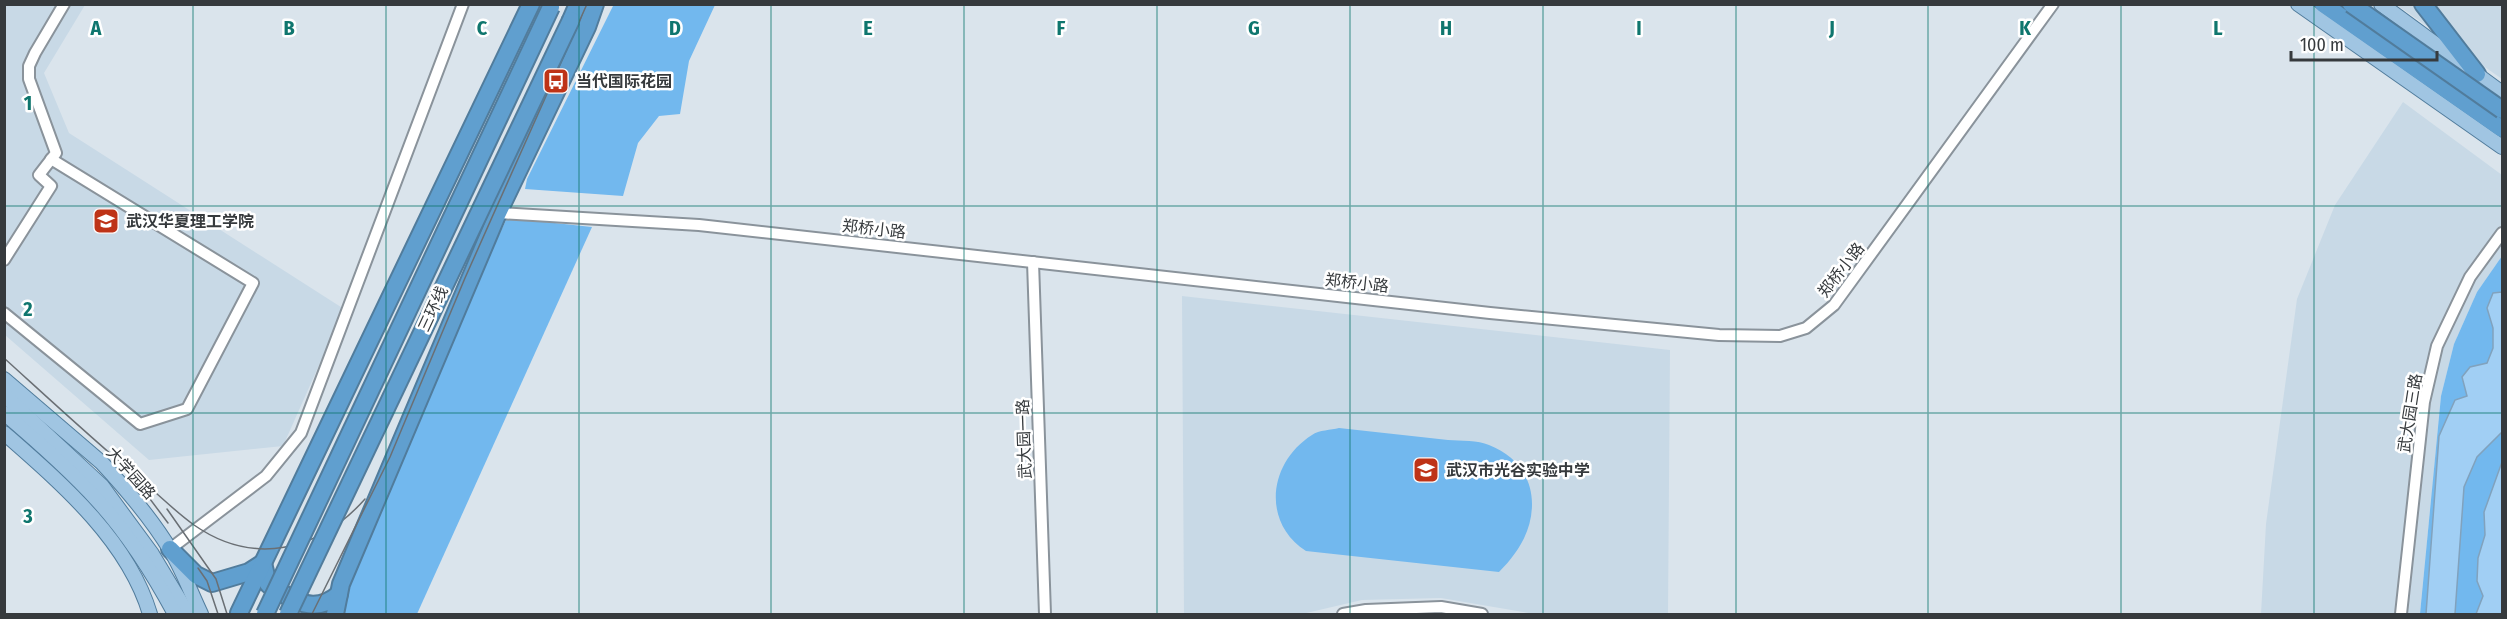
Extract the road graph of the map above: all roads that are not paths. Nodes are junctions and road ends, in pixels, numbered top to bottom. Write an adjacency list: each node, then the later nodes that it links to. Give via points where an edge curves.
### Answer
1 (64, 4): 18 (street, via 29,66 29,79 56,153)
2 (463, 4): 28 (street, via 301,433 266,476)
3 (597, 4): 19 (highway)
4 (2053, 4): 22 (street, 郑桥小路, via 1834,305 1806,328 1780,336 1719,335 1490,313)
5 (2298, 4): 17 (main road)
6 (2323, 4): 16 (highway)
7 (2351, 4): 15 (highway, bridge)
8 (2381, 4): 13 (main road)
9 (2422, 4): 13 (highway)
10 (531, 5): 29 (highway)
11 (552, 6): 36 (highway, 三环线, bridge)
12 (574, 12): 37 (highway, 三环线, bridge)
13 (2476, 74): 14 (main road)
14 (2502, 93)
15 (2502, 110)
16 (2502, 129)
17 (2502, 147)
18 (51, 159): 21 (street, via 39,175 51,186); 23 (street, via 253,284 187,410 140,424)
19 (498, 213): 22 (street, 郑桥小路, via 699,225); 30 (highway)
20 (2502, 234): 42 (street, 武大园三路, via 2470,277 2437,346 2424,402)
21 (4, 260)
22 (1033, 262): 39 (street, 武大园一路)
23 (4, 312)
24 (4, 380): 28 (main road, 大学园路, via 102,463 155,525)
25 (4, 395): 34 (main road, via 102,486 152,554)
26 (4, 413): 33 (main road, via 100,502)
27 (4, 433): 32 (main road, via 92,518 122,557)
28 (170, 549): 29 (highway, via 196,575 212,583 249,572); 35 (main road, 大学园路)
29 (263, 563): 30 (highway, via 268,584 300,602 310,606 328,604); 31 (highway)
30 (339, 594): 38 (highway)
31 (238, 614)
32 (150, 615)
33 (175, 615)
34 (188, 615)
35 (201, 615)
36 (265, 615)
37 (288, 615)
38 (335, 615)
39 (1046, 615)
40 (1343, 615): 41 (street, via 1366,610 1441,607)
41 (1482, 615)
42 (2401, 615)

